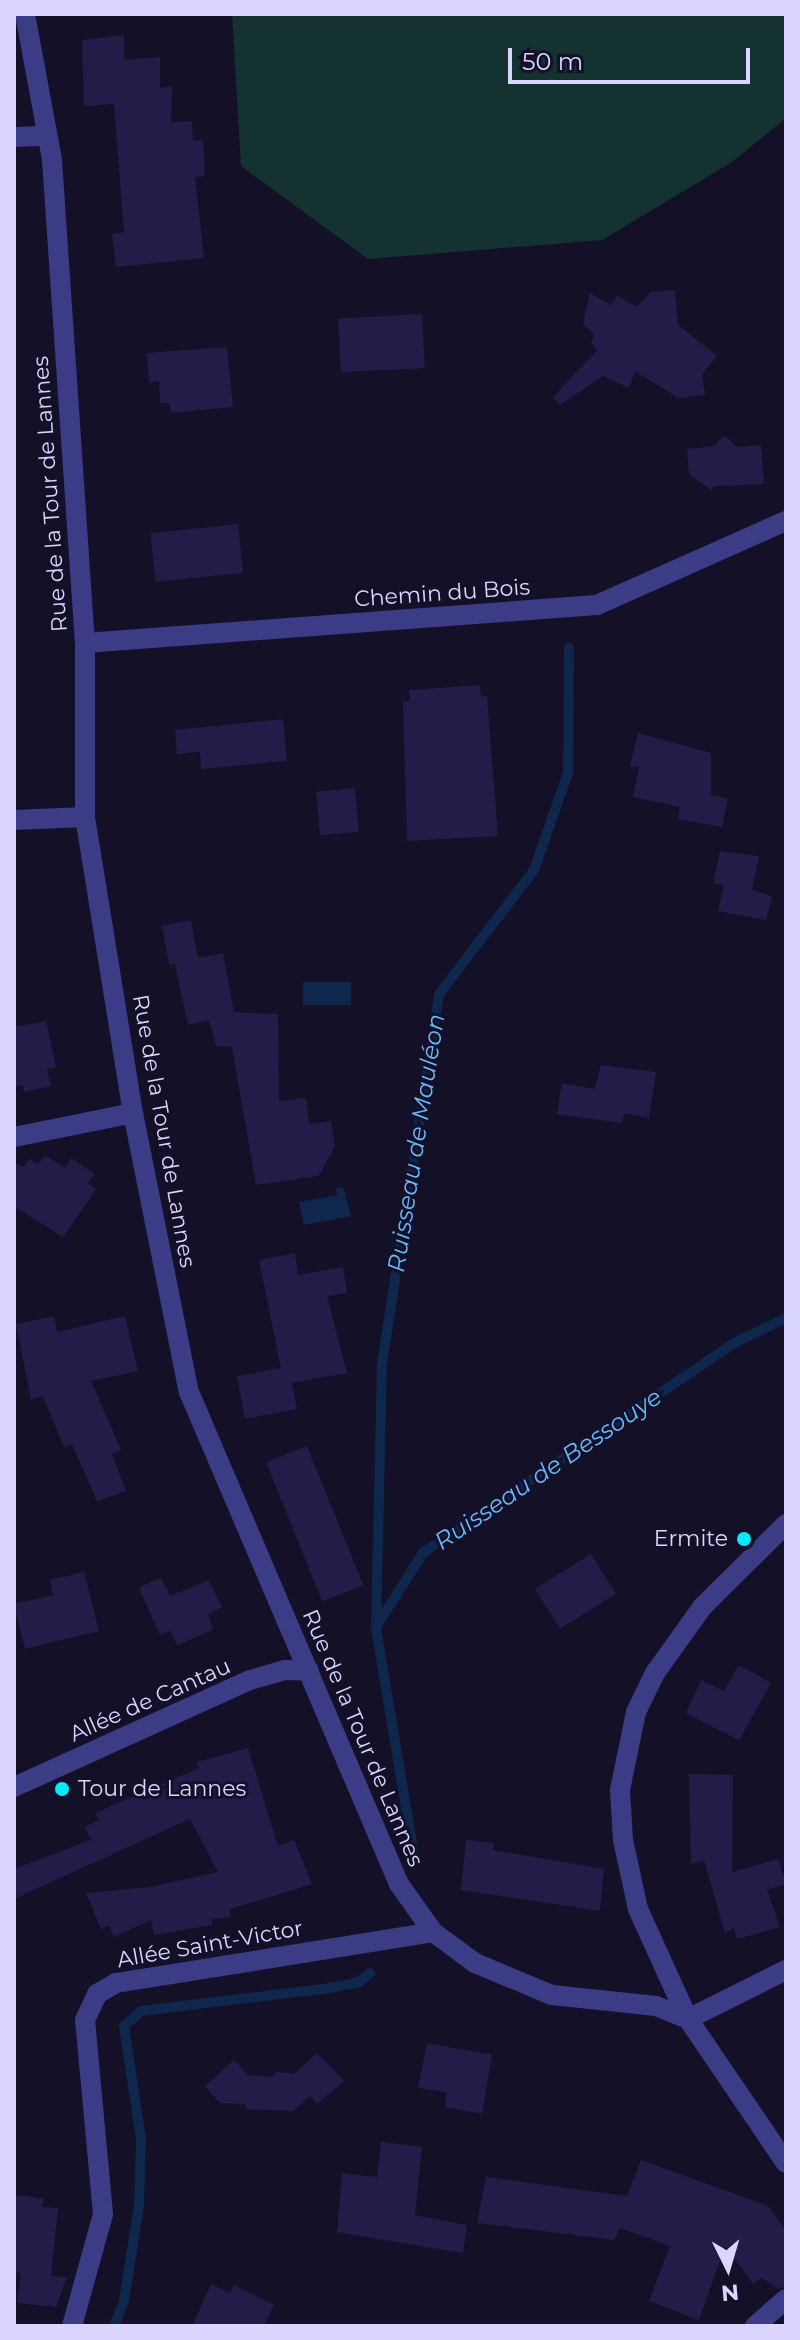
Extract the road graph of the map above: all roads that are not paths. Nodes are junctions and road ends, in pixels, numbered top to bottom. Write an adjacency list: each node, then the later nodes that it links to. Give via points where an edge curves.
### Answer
1 (25, 14): 2 (street, Rue de la Tour de Lannes)
2 (47, 136): 3 (street); 5 (street, Rue de la Tour de Lannes)
3 (14, 137)
4 (786, 521): 5 (street, Chemin du Bois, via 597,605)
5 (85, 643): 6 (street, Rue de la Tour de Lannes)
6 (85, 817): 7 (street); 8 (street, Rue de la Tour de Lannes)
7 (14, 820)
8 (133, 1113): 9 (street); 11 (street, Rue de la Tour de Lannes, via 189,1392)
9 (14, 1137)
10 (786, 1524): 15 (street, via 703,1606 655,1673 636,1712 624,1758 623,1840 638,1909)
11 (309, 1671): 12 (street, Allée de Cantau, via 285,1670 250,1680); 13 (street, Rue de la Tour de Lannes, via 399,1884)
12 (14, 1787)
13 (433, 1932): 15 (street, Rue de la Tour de Lannes, via 475,1963 552,1995 656,2006); 18 (street, Allée Saint-Victor, via 116,1983 97,1994 85,2020 103,2214)
14 (786, 1970): 15 (street)
15 (688, 2019): 16 (street)
16 (786, 2163)
17 (786, 2299): 19 (street)
18 (72, 2326)
19 (755, 2326)

